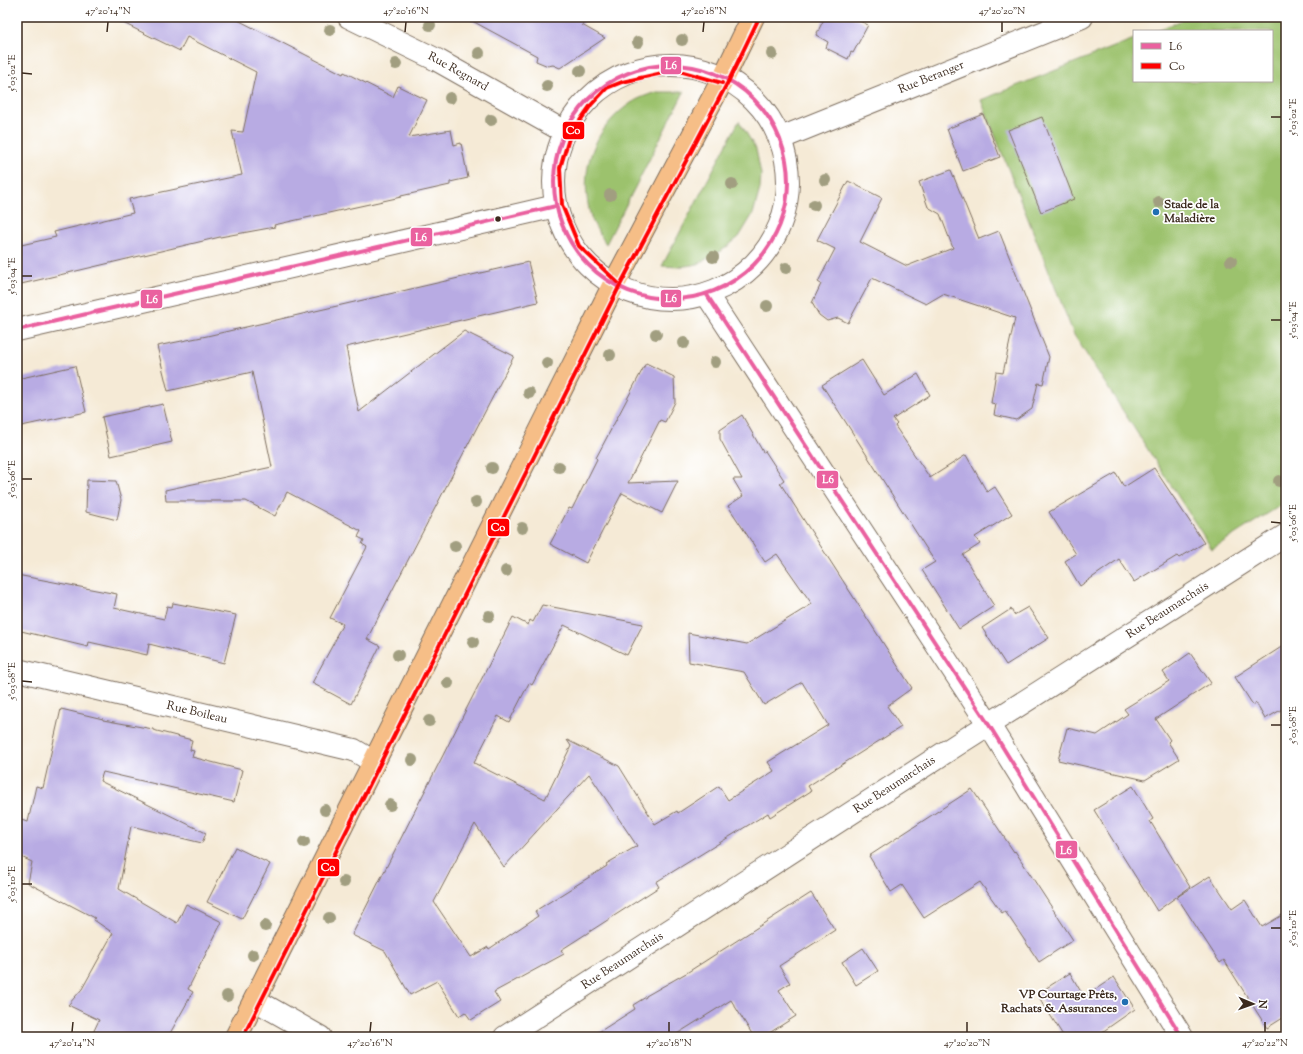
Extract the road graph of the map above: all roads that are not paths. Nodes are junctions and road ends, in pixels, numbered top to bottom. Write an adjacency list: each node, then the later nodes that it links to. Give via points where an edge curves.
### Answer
1 (349, 17): 5 (street, Rue Regnard, via 437,60)
2 (754, 17): 4 (main road)
3 (1082, 17): 6 (street, Rue Beranger)
4 (724, 77): 5 (street, via 676,64 620,76 604,83 586,101); 6 (street, via 762,108); 8 (main road)
5 (564, 132): 7 (street, via 554,167)
6 (781, 138): 9 (street, via 789,178 781,227 753,268)
7 (556, 206): 8 (street, via 574,249); 10 (street)
8 (613, 286): 9 (street, via 663,301); 14 (main road)
9 (708, 295): 13 (street)
10 (17, 330)
11 (1286, 535): 13 (street, Rue Beaumarchais)
12 (17, 670): 14 (street, Rue Boileau, via 354,750)
13 (989, 725): 18 (street, Rue Beaumarchais); 19 (street)
14 (374, 762): 15 (main road)
15 (255, 1000): 16 (main road); 17 (street)
16 (236, 1037)
17 (320, 1037)
18 (505, 1037)
19 (1182, 1037)

